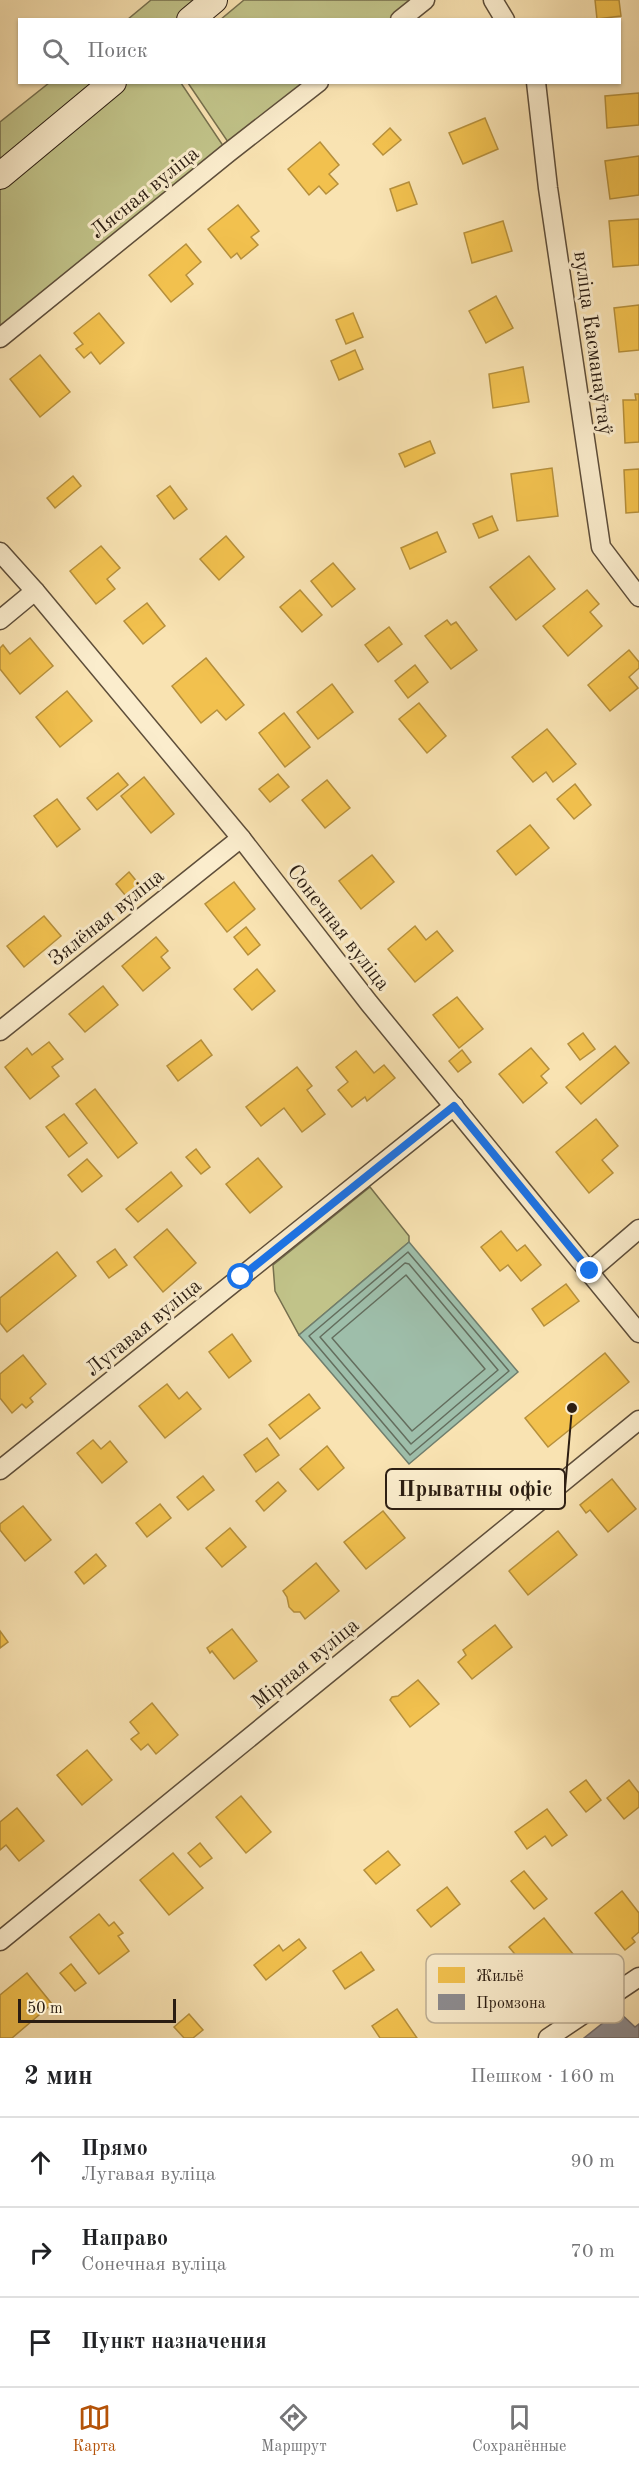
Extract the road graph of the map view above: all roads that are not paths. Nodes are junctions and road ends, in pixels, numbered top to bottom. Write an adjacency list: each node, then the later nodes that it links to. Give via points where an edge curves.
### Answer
1 (213, 0): 4 (main road)
2 (425, 0): 5 (street)
3 (493, 0): 6 (street)
4 (192, 18)
5 (402, 18)
6 (504, 18)
7 (112, 84): 10 (main road)
8 (316, 84): 11 (street, Лясная вуліца)
9 (536, 84): 14 (street, вуліца Касманаўтаў, via 601,547)
10 (0, 176)
11 (0, 339)
12 (0, 552): 13 (street, Сонечная вуліца)
13 (35, 591): 15 (street); 16 (street, Сонечная вуліца)
14 (639, 597)
15 (0, 620)
16 (241, 838): 17 (street, Зялёная вуліца); 18 (street, Сонечная вуліца)
17 (0, 1031)
18 (454, 1106): 20 (street, Сонечная вуліца); 23 (street, Лугавая вуліца)
19 (639, 1229): 20 (street)
20 (590, 1271): 21 (street, Сонечная вуліца)
21 (639, 1333)
22 (639, 1420): 24 (street, Мірная вуліца)
23 (0, 1470)
24 (0, 1941)
25 (639, 1977): 26 (street)
26 (624, 1987)
27 (570, 2023): 28 (street)
28 (548, 2038)

